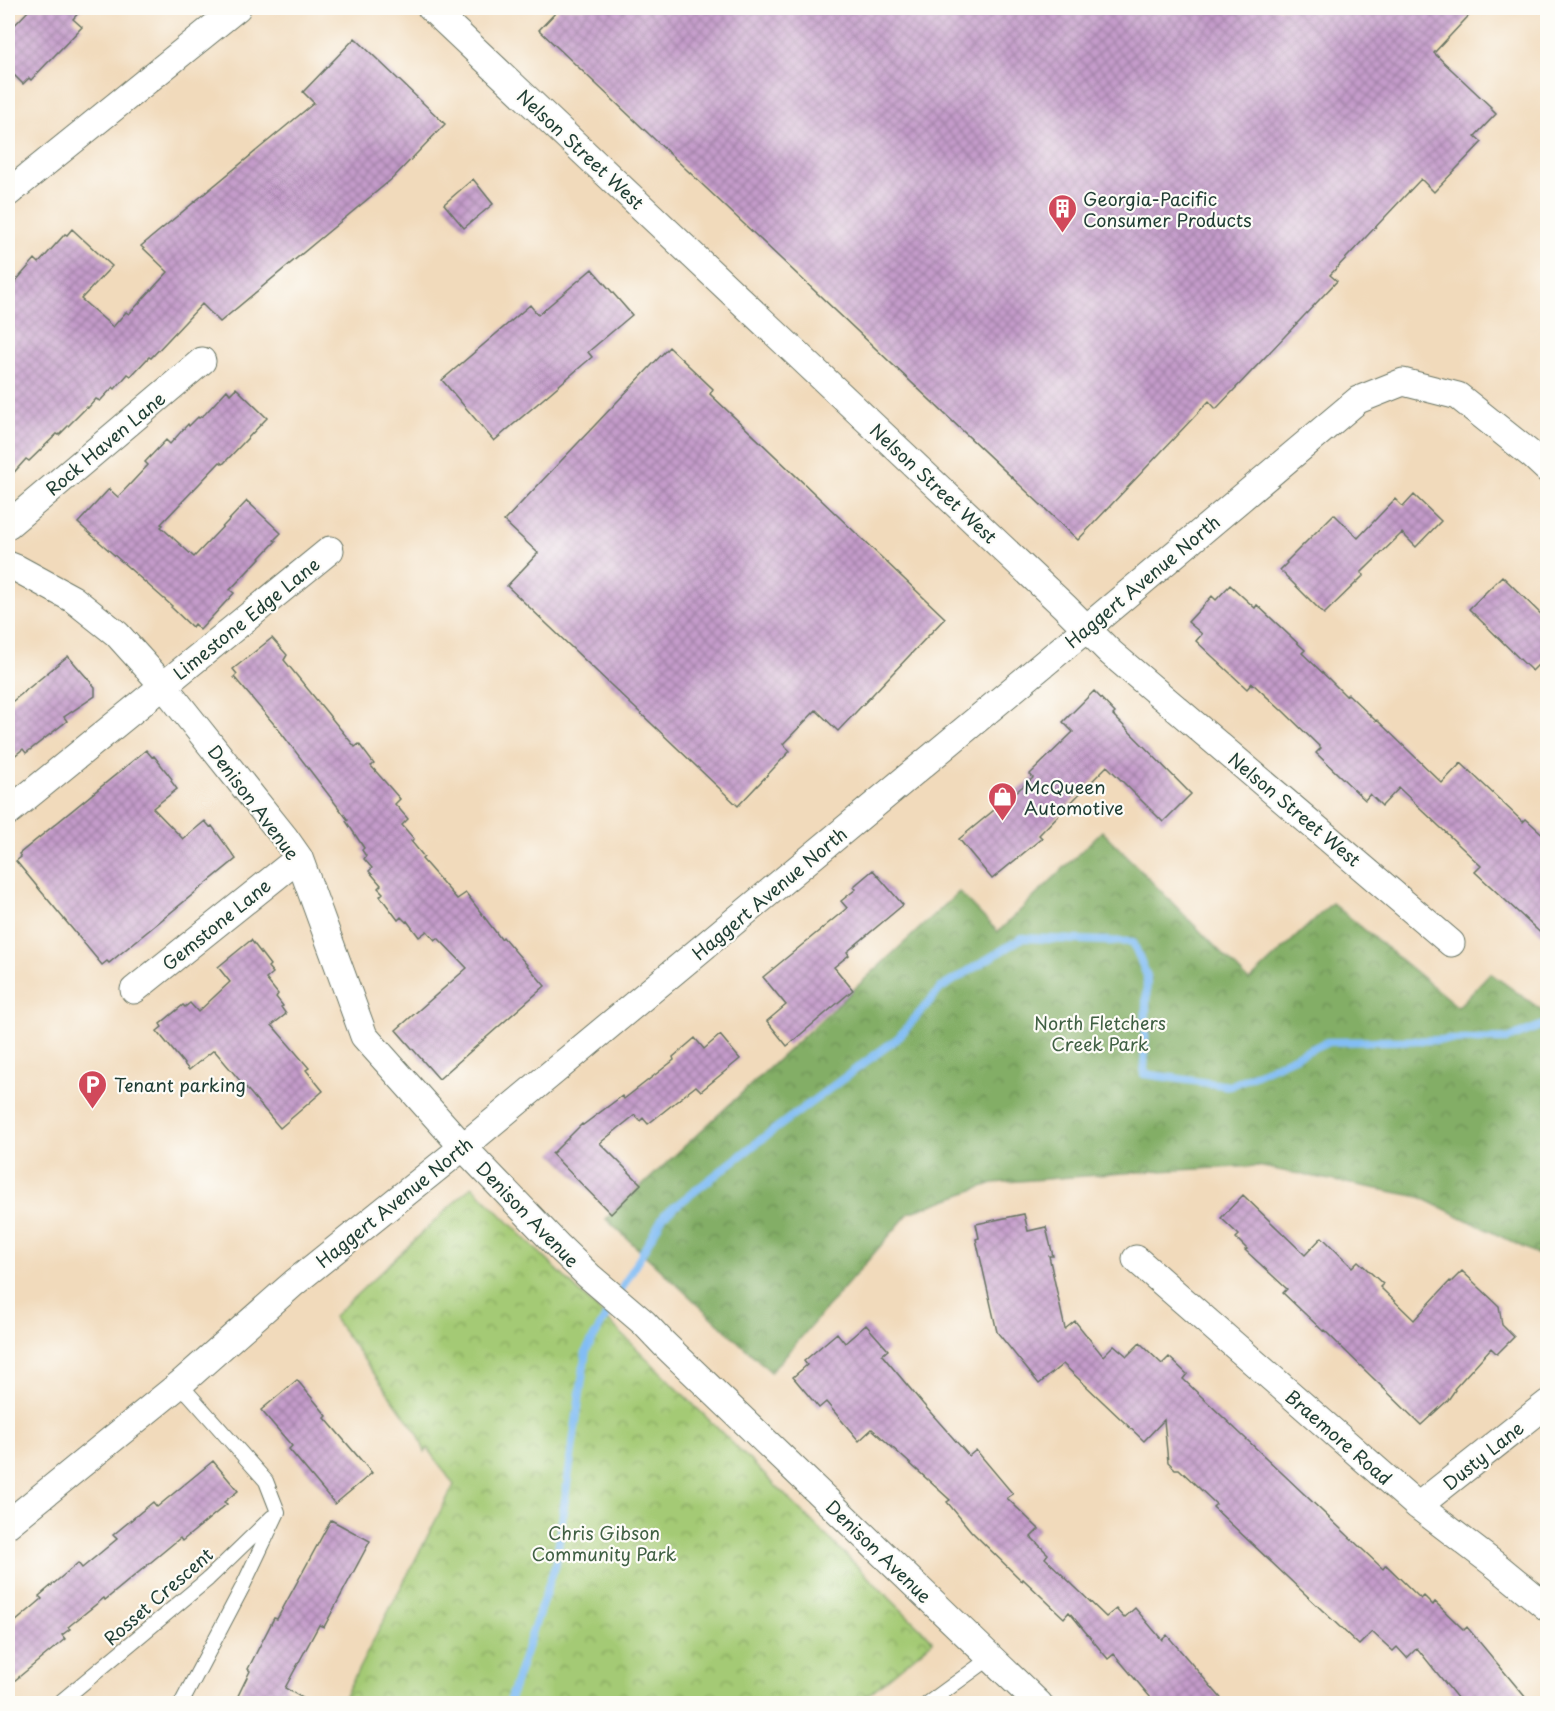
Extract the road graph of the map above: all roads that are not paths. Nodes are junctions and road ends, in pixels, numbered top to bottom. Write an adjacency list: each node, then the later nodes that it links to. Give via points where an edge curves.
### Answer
1 (237, 8): 3 (street)
2 (431, 8): 9 (street, Nelson Street West)
3 (8, 194)
4 (202, 361): 6 (street, Rock Haven Lane)
5 (1543, 456): 9 (street, Haggert Avenue North, via 1458,396 1403,382 1358,400)
6 (8, 525)
7 (330, 550): 10 (street, Limestone Edge Lane)
8 (8, 565): 10 (street, Denison Avenue, via 73,599 117,634)
9 (1087, 628): 13 (street, Nelson Street West, via 1111,653); 15 (street, Haggert Avenue North)
10 (163, 685): 11 (street, Limestone Edge Lane); 12 (street, Denison Avenue)
11 (8, 812)
12 (298, 858): 14 (street, Gemstone Lane); 15 (street, Denison Avenue, via 364,1036)
13 (1451, 943)
14 (134, 990)
15 (463, 1147): 17 (street, Haggert Avenue North, via 294,1283); 23 (street, Denison Avenue, via 559,1247 644,1323)
16 (1136, 1259): 19 (street, Braemore Road)
17 (180, 1384): 20 (lane, via 266,1481); 21 (street, Haggert Avenue North)
18 (1548, 1403): 19 (street, Dusty Lane)
19 (1418, 1506): 22 (street, Braemore Road)
20 (278, 1512): 24 (lane, Rosset Crescent, via 208,1579); 25 (lane)
21 (8, 1524)
22 (1548, 1608)
23 (990, 1658): 26 (lane); 27 (street, Denison Avenue)
24 (58, 1704)
25 (181, 1704)
26 (927, 1704)
27 (1039, 1704)

